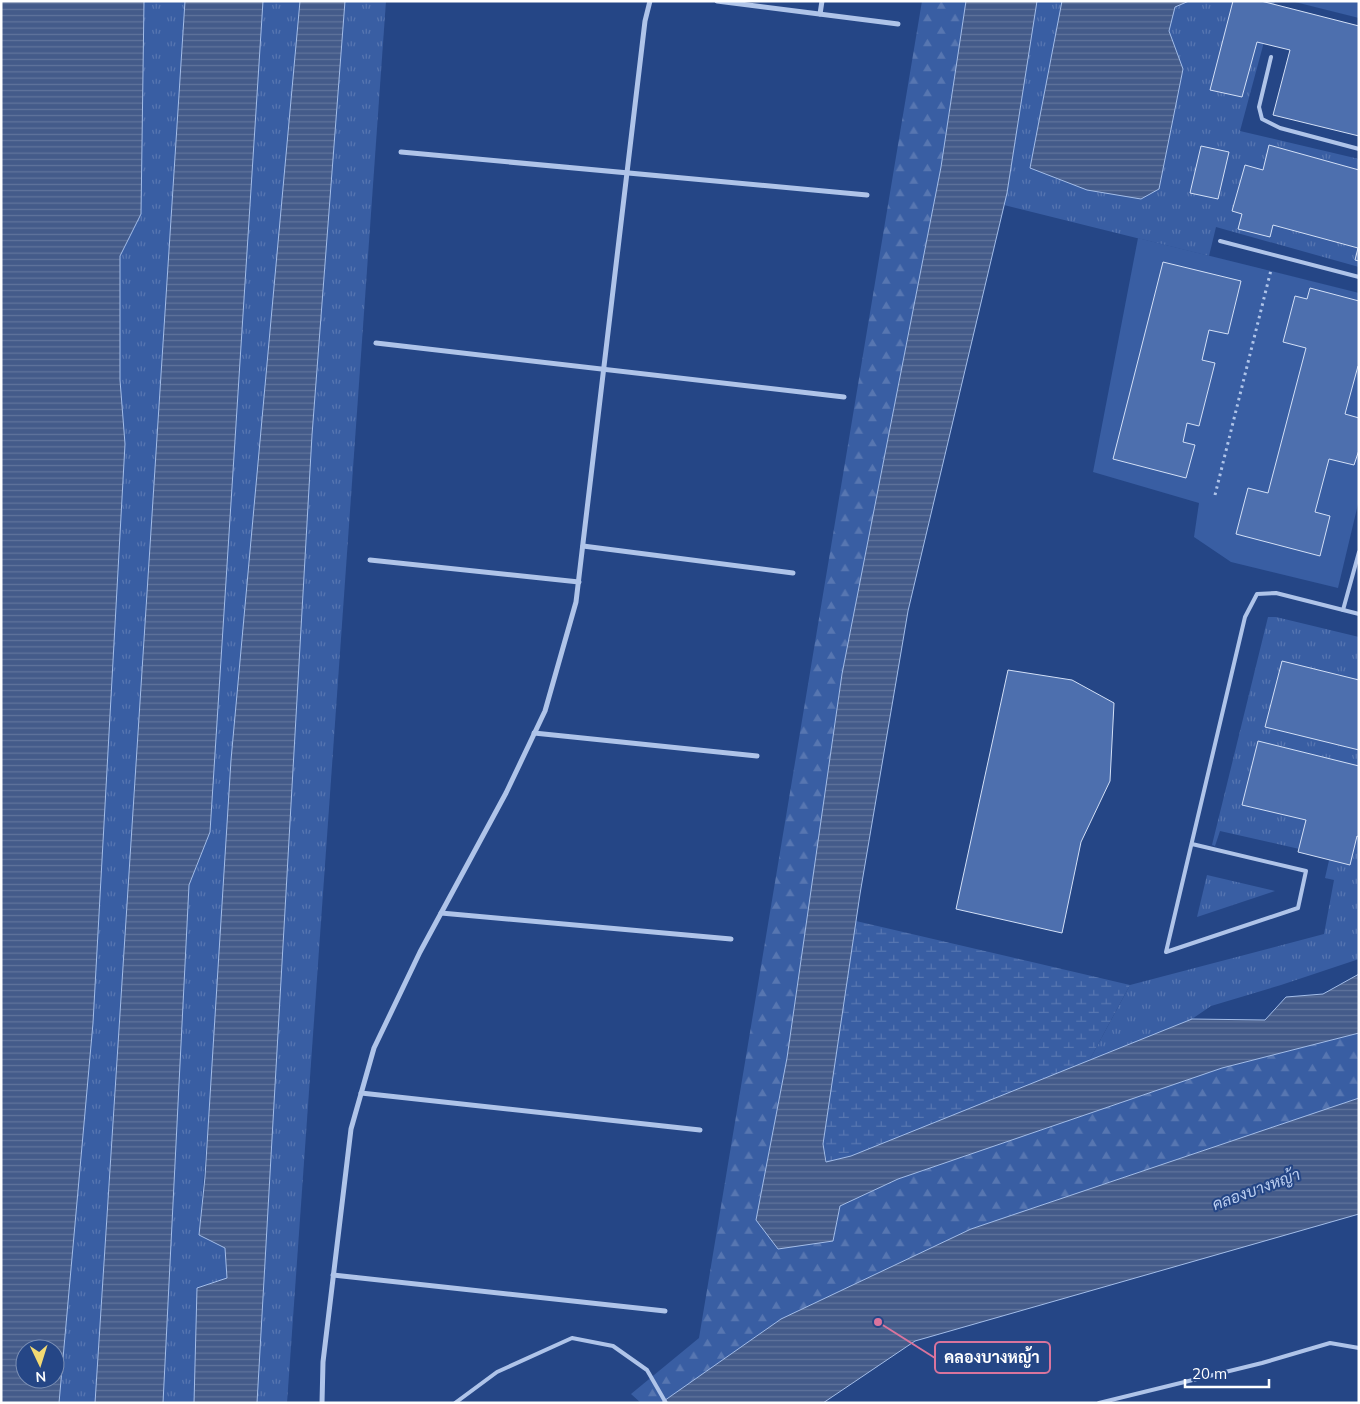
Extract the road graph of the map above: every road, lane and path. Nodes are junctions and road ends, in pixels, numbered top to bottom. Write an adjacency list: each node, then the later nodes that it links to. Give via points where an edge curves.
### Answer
1 (650, 1): 9 (street, via 644,21)
2 (717, 1): 4 (street)
3 (822, 1): 4 (street)
4 (820, 14): 5 (street)
5 (898, 24)
6 (1271, 57): 7 (lane, via 1259,107 1262,119 1280,128)
7 (1359, 149)
8 (401, 152): 9 (street)
9 (627, 173): 10 (street); 15 (street)
10 (867, 195)
11 (1220, 241): 12 (lane)
12 (1274, 256): 13 (lane); 17 (path)
13 (1359, 278)
14 (376, 343): 15 (street)
15 (604, 369): 16 (street); 18 (street)
16 (844, 397)
17 (1215, 495)
18 (583, 546): 21 (street); 22 (street)
19 (1359, 552): 23 (lane)
20 (370, 560): 22 (street)
21 (793, 573)
22 (579, 582): 25 (street, via 545,711)
23 (1343, 610): 24 (lane); 27 (lane, via 1276,593 1257,594 1245,618)
24 (1359, 614)
25 (534, 733): 26 (street); 28 (street, via 506,793)
26 (757, 756)
27 (1192, 844): 27 (lane, via 1166,952 1298,908 1306,871)
28 (441, 913): 29 (street); 30 (street, via 374,1048)
29 (731, 939)
30 (361, 1093): 31 (street); 32 (street, via 351,1129)
31 (700, 1130)
32 (333, 1275): 33 (street); 35 (street, via 322,1362)
33 (665, 1311)
34 (1359, 1348): 38 (lane, via 1330,1343)
35 (322, 1403)
36 (455, 1403): 37 (lane, via 497,1372 572,1338 613,1346 646,1370)
37 (666, 1403)
38 (1099, 1403)

